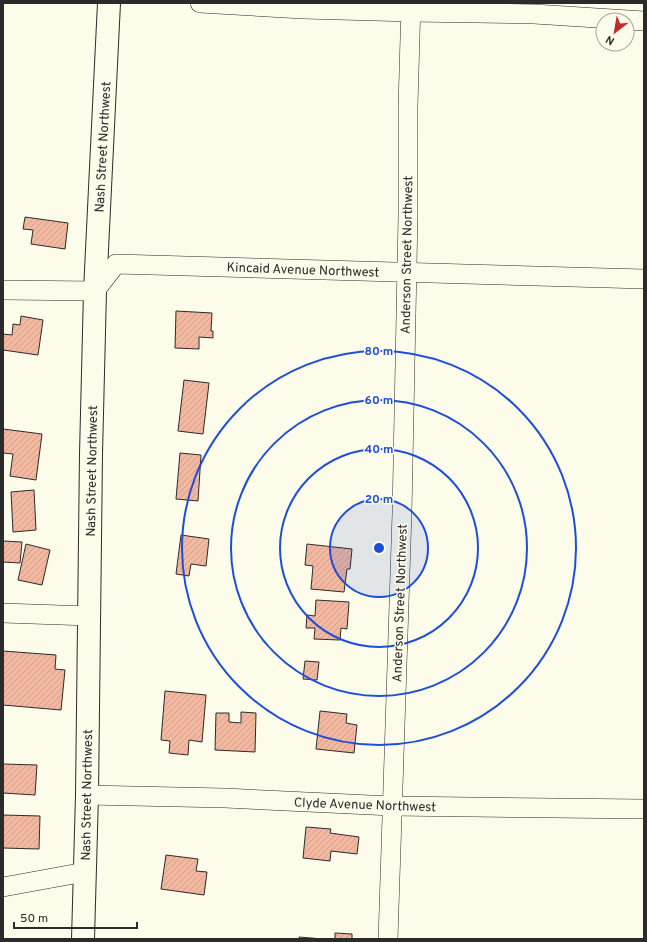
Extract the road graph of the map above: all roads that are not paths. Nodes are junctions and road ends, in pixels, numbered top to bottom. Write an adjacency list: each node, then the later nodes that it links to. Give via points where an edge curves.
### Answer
1 (109, 3): 8 (main road, Nash Street Northwest)
2 (200, 3): 3 (street, via 303,9)
3 (411, 8): 4 (street); 5 (street, Anderson Street Northwest)
4 (644, 21)
5 (406, 272): 6 (street, Kincaid Avenue Northwest); 8 (street, Kincaid Avenue Northwest, via 116,264); 12 (street, Anderson Street Northwest, via 402,513)
6 (644, 279)
7 (3, 290): 8 (street)
8 (95, 291): 10 (main road, Nash Street Northwest)
9 (3, 613): 10 (street)
10 (89, 616): 11 (main road, Nash Street Northwest)
11 (87, 795): 12 (street, Clyde Avenue Northwest); 14 (main road, Nash Street Northwest)
12 (392, 806): 13 (street, Clyde Avenue Northwest); 17 (street, Anderson Street Northwest)
13 (644, 809)
14 (85, 872): 15 (street); 16 (main road, Nash Street Northwest)
15 (3, 887)
16 (83, 939)
17 (388, 939)

